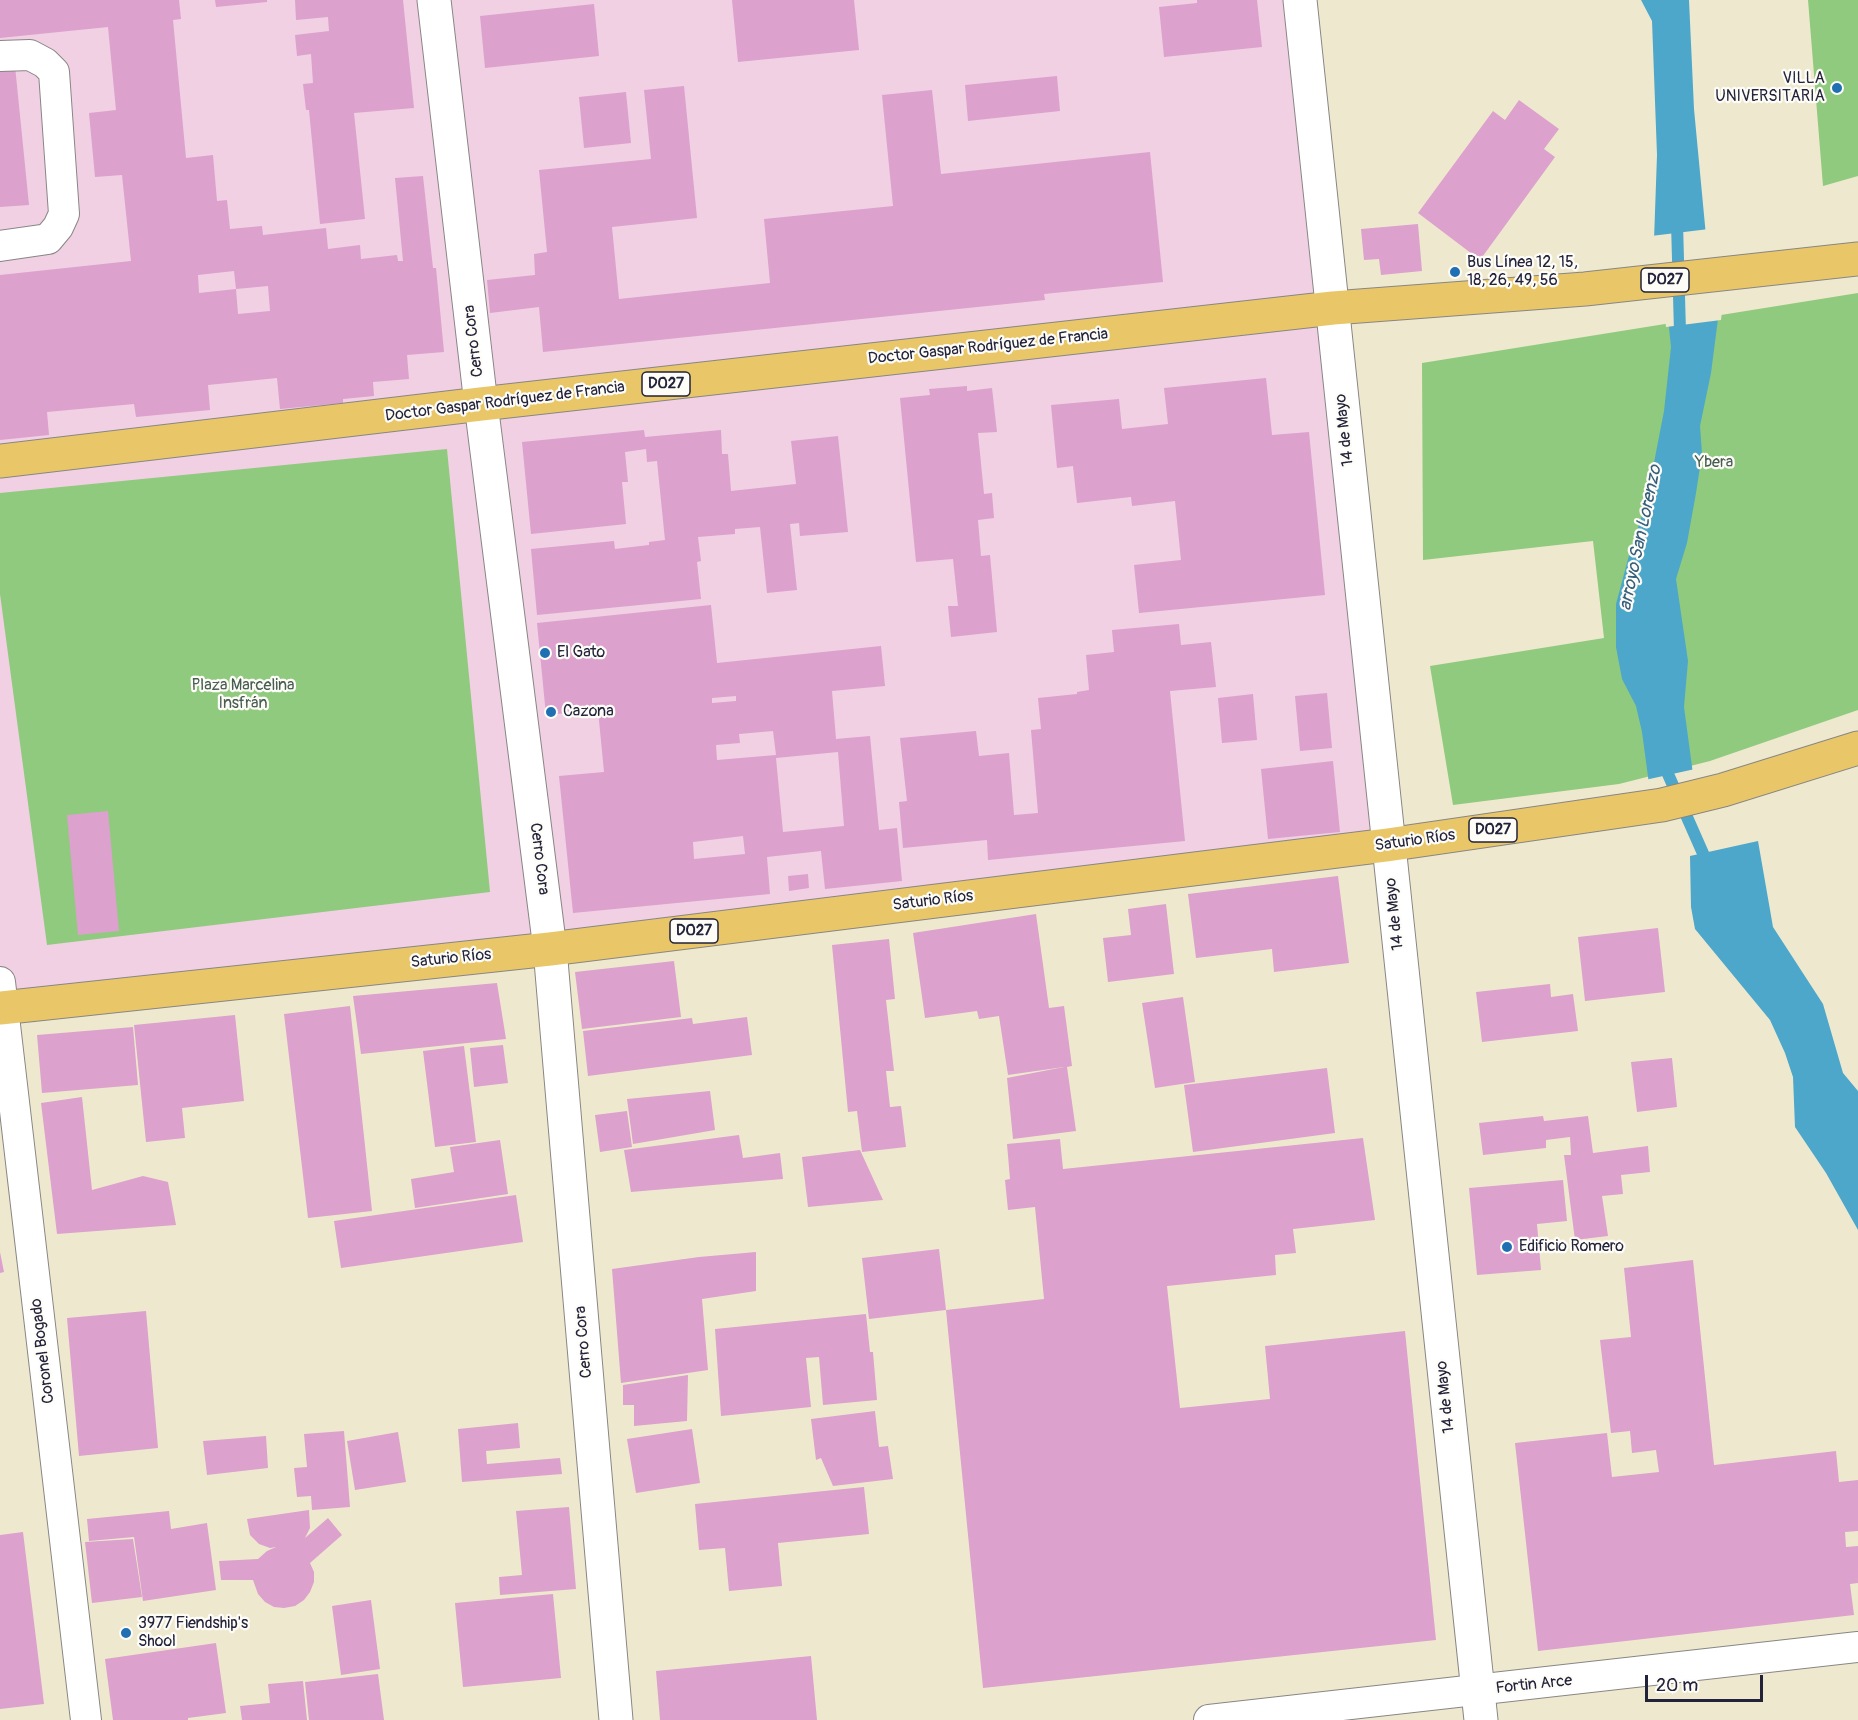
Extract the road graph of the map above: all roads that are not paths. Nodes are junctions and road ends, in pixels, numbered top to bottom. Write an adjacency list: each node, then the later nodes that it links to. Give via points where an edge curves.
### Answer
1 (434, 0): 7 (street, Cerro Cora)
2 (1300, 0): 6 (street, 14 de Mayo)
3 (0, 56): 4 (street, via 30,55 54,72 64,214 48,239)
4 (0, 246)
5 (1858, 259): 6 (highway, D027, via 1585,288)
6 (1333, 308): 7 (highway, Doctor Gaspar Rodríguez de Francia / D027); 10 (street, 14 de Mayo)
7 (482, 404): 8 (highway, Doctor Gaspar Rodríguez de Francia / D027); 11 (street, Cerro Cora)
8 (0, 461)
9 (1858, 748): 10 (highway, Saturio Ríos / D027, via 1662,805)
10 (1388, 845): 11 (highway, Saturio Ríos / D027); 14 (street, 14 de Mayo)
11 (550, 949): 12 (highway, Saturio Ríos / D027); 16 (street, Cerro Cora)
12 (1, 1000): 15 (street, Coronel Bogado)
13 (1858, 1647): 14 (street, Fortin Arce)
14 (1479, 1706): 17 (street, Fortin Arce)
15 (86, 1720)
16 (616, 1720)
17 (1209, 1720)

